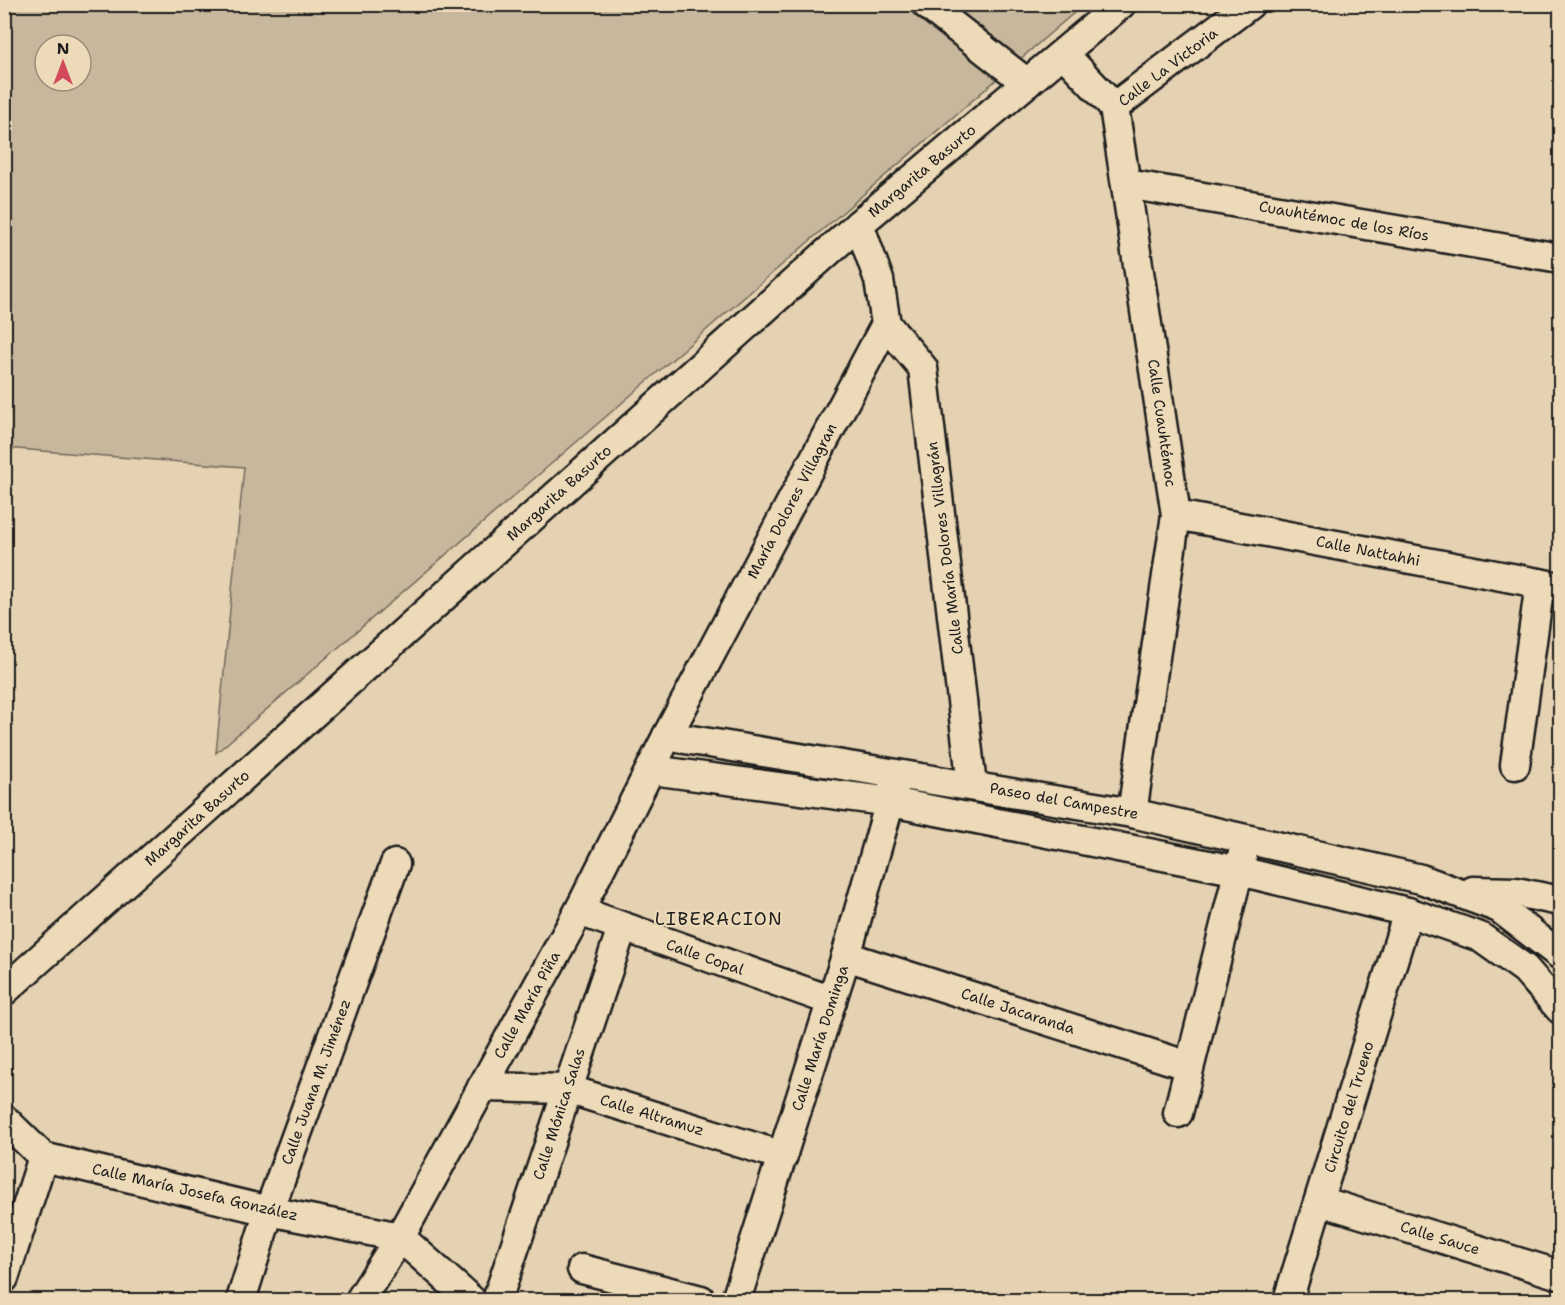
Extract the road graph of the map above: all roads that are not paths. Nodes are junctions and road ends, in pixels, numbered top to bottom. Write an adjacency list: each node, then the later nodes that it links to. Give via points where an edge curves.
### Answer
1 (926, 4): 5 (street)
2 (1121, 4): 4 (street, Margarita Basurto)
3 (1250, 4): 6 (street, Calle La Victoria)
4 (1063, 53): 5 (street, Margarita Basurto); 6 (street)
5 (1027, 83): 8 (street, Margarita Basurto)
6 (1114, 107): 7 (street, Calle Cuauhtémoc)
7 (1127, 184): 9 (street, Cuauhtémoc de los Ríos); 11 (street, Calle Cuauhtémoc)
8 (859, 224): 10 (street, via 879,280); 30 (street, Margarita Basurto)
9 (1560, 258)
10 (886, 324): 13 (street, María Dolores Villagran); 17 (street, Calle María Dolores Villagrán, via 924,368)
11 (1176, 515): 12 (street, Calle Nattahhi); 19 (street, Calle Cuauhtémoc)
12 (1550, 585): 14 (street)
13 (667, 736): 15 (street, María Dolores Villagran); 16 (street, Paseo del Campestre)
14 (1515, 765)
15 (652, 770): 18 (street); 25 (street, Calle María Piña)
16 (897, 773): 17 (street, Paseo del Campestre); 18 (street, Calle María Dominga)
17 (972, 786): 19 (street, Paseo del Campestre)
18 (891, 802): 22 (street); 29 (street, Calle María Dominga)
19 (1132, 813): 20 (street, Paseo del Campestre)
20 (1247, 838): 22 (street); 23 (street, Paseo del Campestre)
21 (395, 864): 41 (street, Calle Juana M. Jiménez)
22 (1239, 871): 26 (street); 33 (street)
23 (1456, 890): 24 (street, via 1516,892); 28 (street, via 1499,908)
24 (1560, 901)
25 (579, 911): 27 (street, Calle Copal); 34 (street, Calle María Piña)
26 (1408, 912): 32 (street, via 1480,937 1525,969); 40 (street, Circuito del Trueno)
27 (622, 928): 31 (street, Calle Copal); 35 (street, Calle Mónica Salas)
28 (1560, 955)
29 (846, 956): 31 (street, Calle María Dominga); 33 (street, Calle Jacaranda)
30 (4, 991)
31 (832, 1001): 38 (street, Calle María Dominga)
32 (1560, 1009)
33 (1189, 1066): 36 (street)
34 (482, 1087): 35 (street, Calle Altramuz); 42 (street, Calle María Piña)
35 (567, 1089): 38 (street, Calle Altramuz); 49 (street, Calle Mónica Salas)
36 (1178, 1113)
37 (4, 1119): 39 (street)
38 (783, 1156): 51 (street, Calle María Dominga)
39 (43, 1157): 41 (street, Calle María Josefa González); 45 (street)
40 (1320, 1201): 44 (street, Calle Sauce); 52 (street, Circuito del Trueno)
41 (269, 1210): 42 (street, Calle María Josefa González); 46 (street, Calle Juana M. Jiménez)
42 (400, 1237): 47 (street, Calle María Piña); 48 (street)
43 (582, 1269): 50 (street)
44 (1560, 1275)
45 (4, 1278)
46 (241, 1300)
47 (360, 1300)
48 (471, 1300)
49 (497, 1300)
50 (701, 1300)
51 (736, 1300)
52 (1288, 1300)

